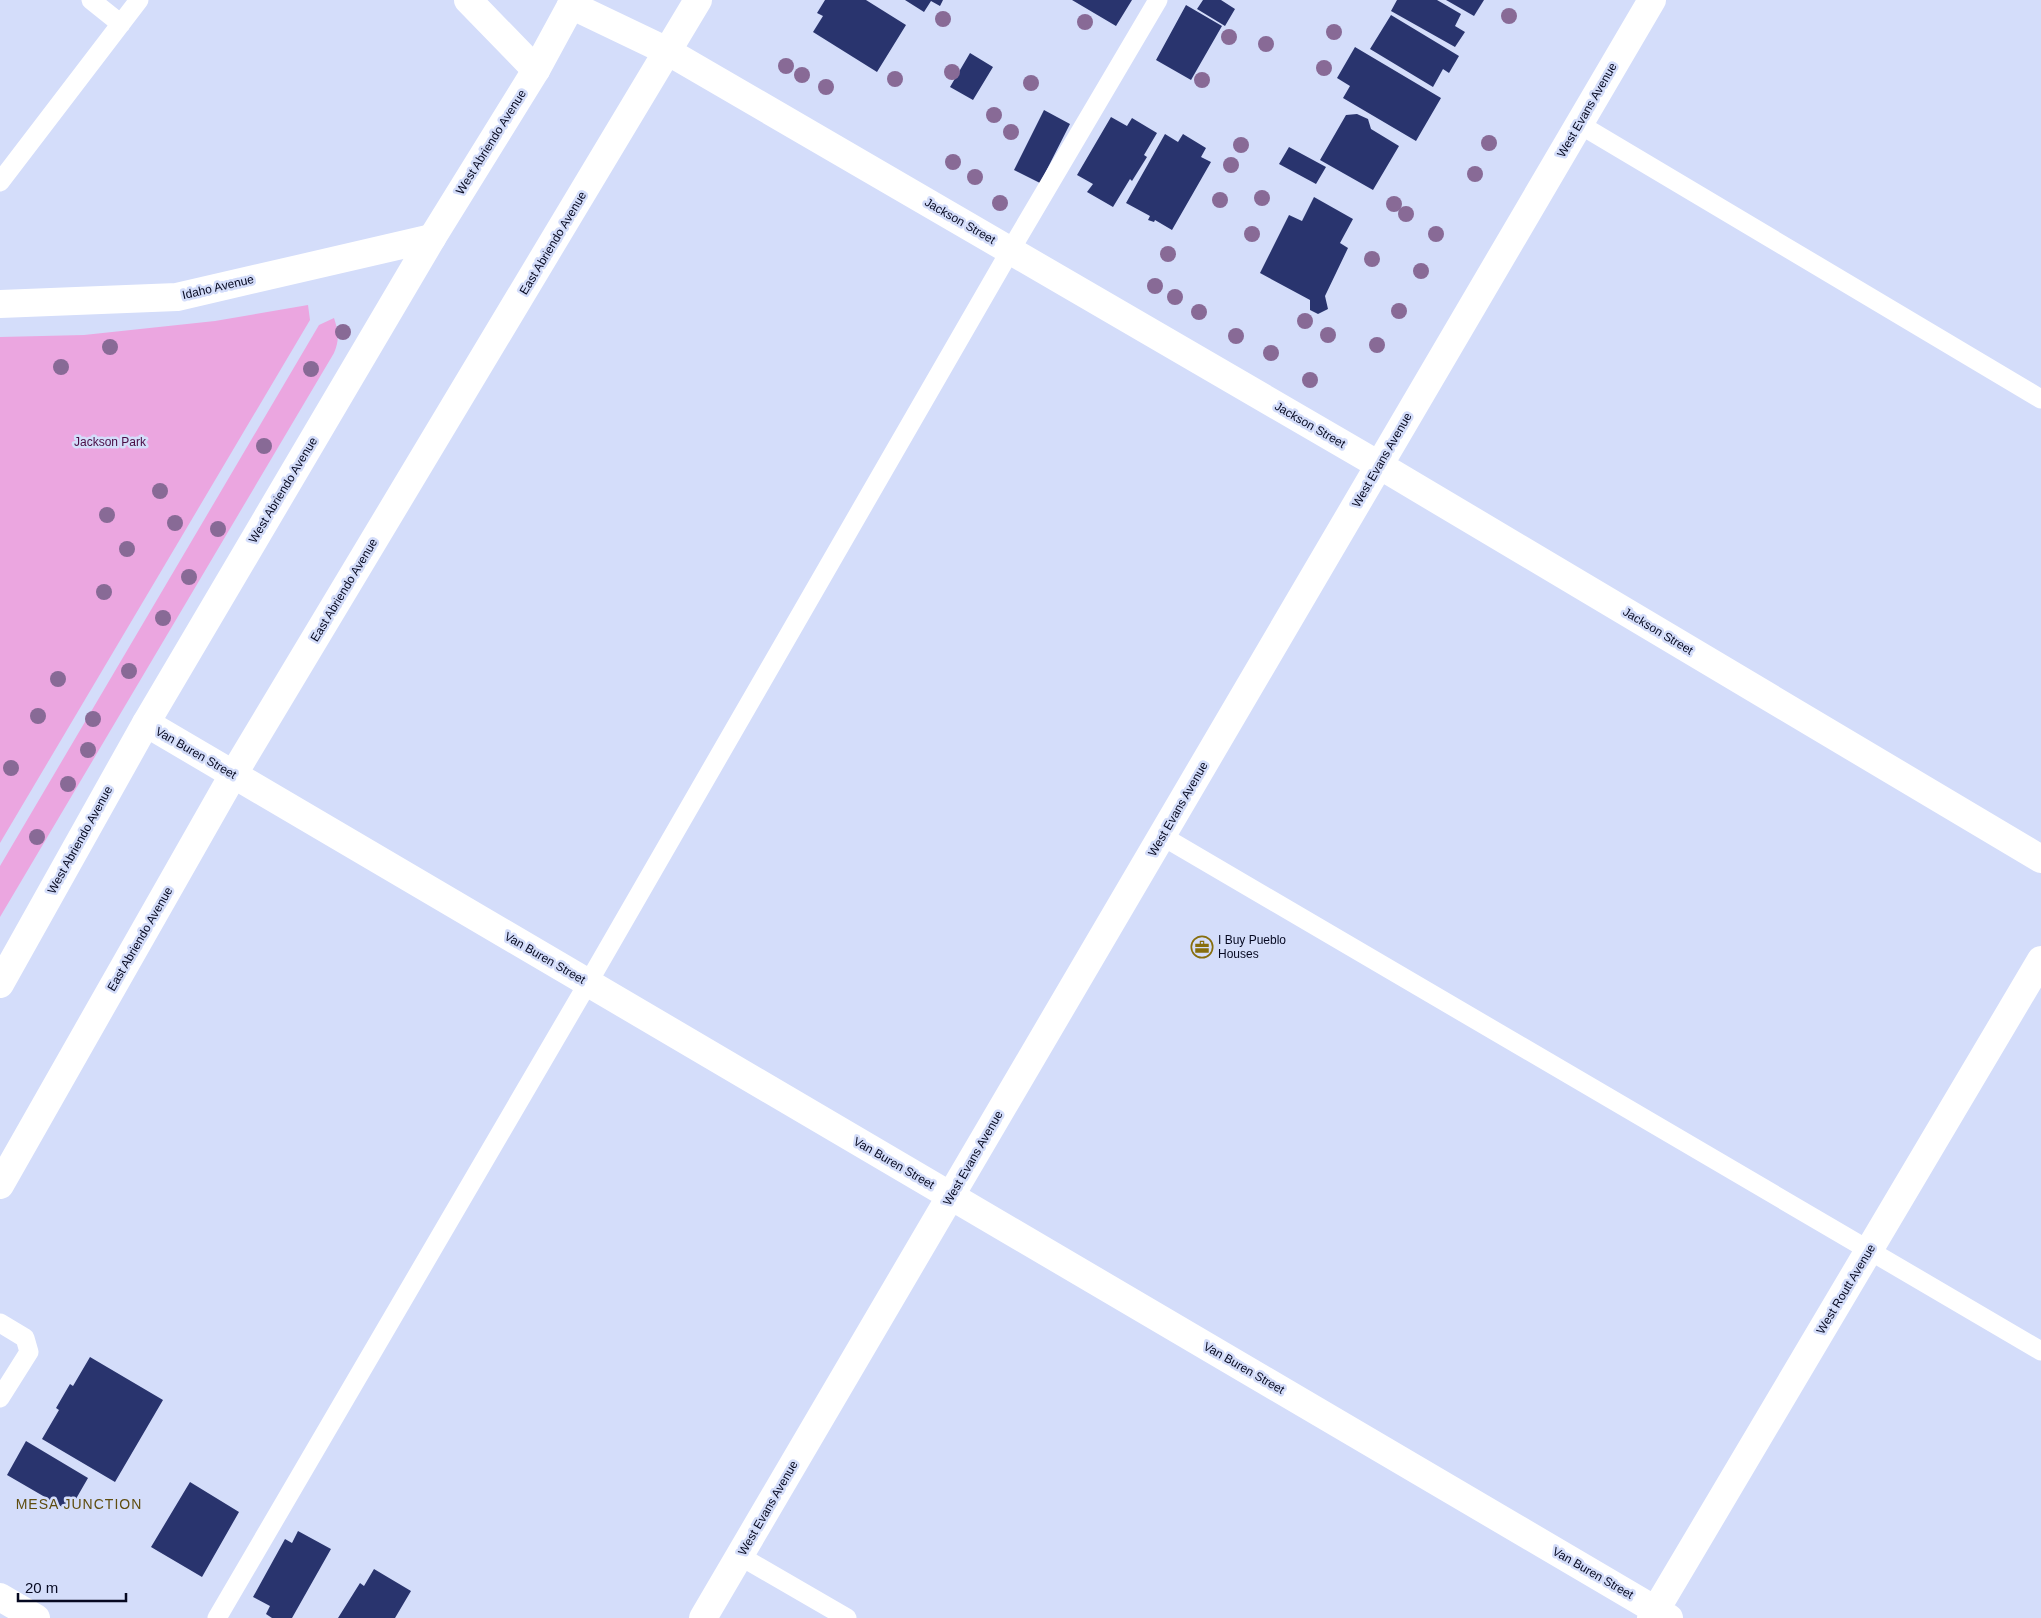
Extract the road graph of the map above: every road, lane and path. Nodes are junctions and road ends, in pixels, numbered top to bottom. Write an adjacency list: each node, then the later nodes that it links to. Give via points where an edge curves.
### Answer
1 (91, 0): 8 (lane)
2 (139, 0): 8 (lane)
3 (468, 0): 10 (street)
4 (698, 0): 9 (street, East Abriendo Avenue)
5 (1158, 0): 14 (lane)
6 (1652, 0): 11 (street, West Evans Avenue)
7 (573, 3): 9 (street, Jackson Street); 10 (street, West Abriendo Avenue)
8 (121, 24): 12 (lane)
9 (667, 51): 14 (street, Jackson Street); 19 (street, East Abriendo Avenue)
10 (536, 70): 13 (street, West Abriendo Avenue)
11 (1579, 124): 16 (lane); 17 (street, West Evans Avenue)
12 (0, 182)
13 (432, 238): 15 (street, Idaho Avenue, via 177,297); 18 (street, West Abriendo Avenue)
14 (1010, 250): 17 (street, Jackson Street); 23 (lane)
15 (0, 304)
16 (2041, 399)
17 (1379, 465): 20 (street, West Evans Avenue); 21 (street, Jackson Street)
18 (146, 723): 19 (street, Van Buren Street); 24 (street, West Abriendo Avenue)
19 (233, 775): 23 (street, Van Buren Street); 25 (street, East Abriendo Avenue)
20 (1162, 836): 26 (street, West Evans Avenue); 27 (lane)
21 (2041, 859)
22 (2041, 960): 27 (street, West Routt Avenue)
23 (588, 983): 26 (street, Van Buren Street); 35 (lane)
24 (0, 984)
25 (0, 1185)
26 (951, 1196): 31 (street, West Evans Avenue); 33 (street, Van Buren Street)
27 (1869, 1250): 29 (lane); 33 (street, West Routt Avenue)
28 (0, 1323): 30 (lane, via 25,1338 29,1352)
29 (2041, 1351)
30 (0, 1398)
31 (740, 1556): 36 (street, West Evans Avenue); 37 (lane)
32 (0, 1597): 34 (street)
33 (1658, 1615)
34 (36, 1618)
35 (217, 1618)
36 (704, 1618)
37 (847, 1618)

